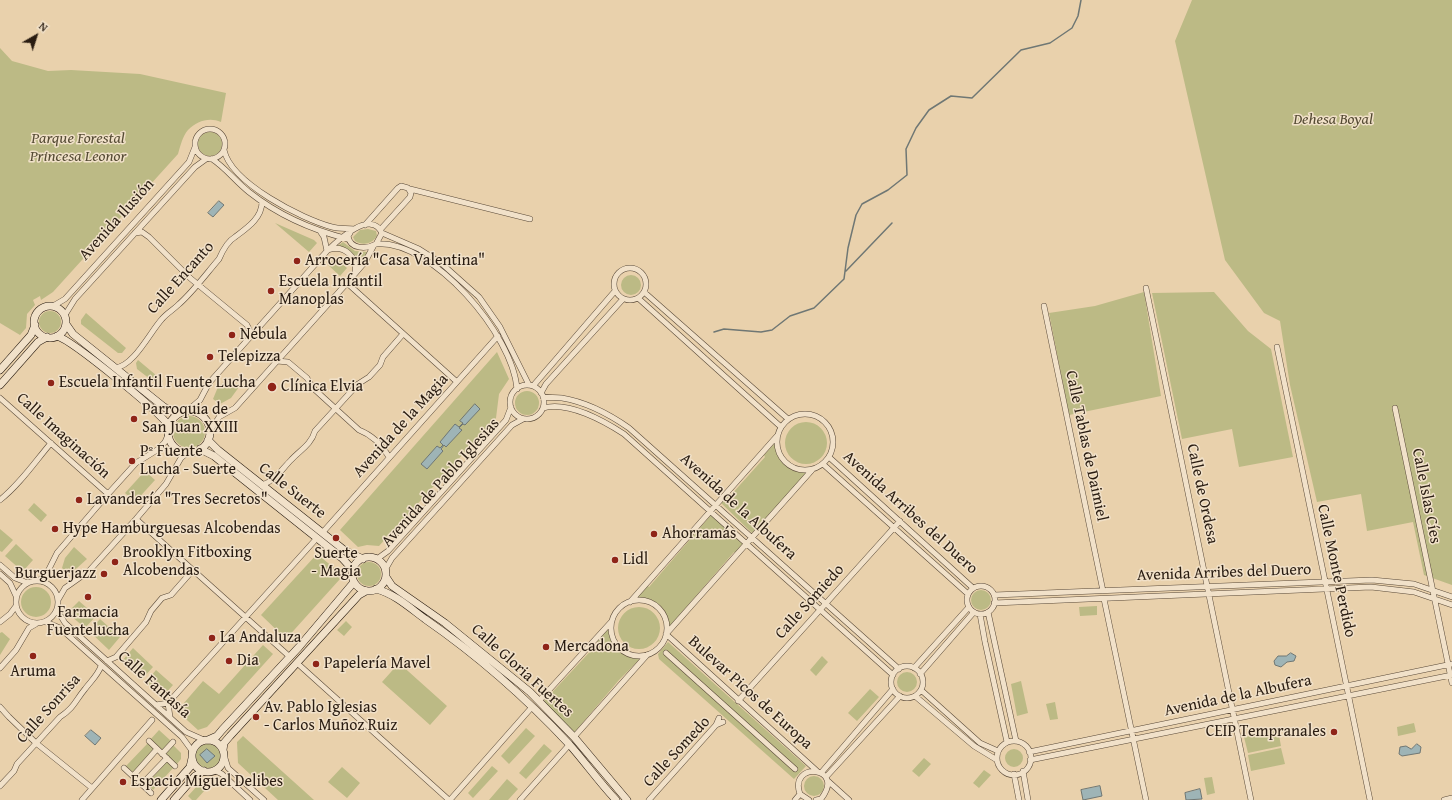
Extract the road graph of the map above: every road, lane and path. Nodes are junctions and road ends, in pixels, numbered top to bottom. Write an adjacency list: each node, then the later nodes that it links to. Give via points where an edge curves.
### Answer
1 (195, 147): 2 (street, via 196,136 209,128 223,135 226,145); 3 (street, via 198,154); 25 (street, Avenida Ilusión, via 189,162 65,299)
2 (224, 150): 4 (street, via 222,155); 10 (street, via 229,163 247,181 274,201 318,222)
3 (206, 159): 4 (street); 12 (street, Avenida Ilusión, via 194,166)
4 (212, 159): 6 (street)
5 (410, 189): 7 (street); 8 (street, via 405,186 398,188); 11 (street, via 410,196)
6 (262, 202): 9 (street, via 285,216); 18 (street, Calle Encanto, via 259,214 243,233 234,237 221,252 219,259)
7 (530, 219)
8 (364, 225): 10 (street); 11 (street, via 371,224)
9 (320, 231): 13 (street); 16 (street)
10 (352, 231): 13 (street); 14 (street)
11 (381, 232): 15 (street); 41 (street, via 419,249 441,263 479,297 500,327)
12 (135, 233): 18 (street, via 142,232 149,237); 27 (street, Avenida Ilusión, via 75,299)
13 (342, 237): 14 (street); 16 (street)
14 (348, 239): 15 (street, via 360,248)
15 (376, 245): 17 (street); 33 (street, via 388,243 397,246 443,273 474,302)
16 (327, 251): 17 (street, via 336,248 349,253 354,260); 30 (street)
17 (355, 274): 19 (street)
18 (197, 283): 30 (street, via 247,325); 37 (street, Calle Encanto, via 152,329 149,338 125,364)
19 (347, 283): 31 (street); 36 (street)
20 (1146, 288): 87 (street, Calle de Ordesa)
21 (615, 291): 22 (street, via 616,276 630,268 643,276); 24 (street); 41 (street)
22 (644, 292): 23 (street); 51 (street)
23 (638, 298): 24 (street); 53 (street)
24 (623, 299): 43 (street, via 546,384)
25 (53, 306): 27 (main road); 29 (main road, via 39,311 34,320)
26 (1044, 306): 93 (street, Calle Tablas de Daimiel)
27 (65, 315): 28 (main road)
28 (66, 324): 32 (main road, via 65,329); 37 (main road, via 72,334)
29 (35, 325): 34 (main road, via 39,333); 38 (main road, via 31,335)
30 (252, 334): 49 (street, via 209,383 200,400)
31 (404, 334): 39 (street); 48 (street, via 383,356 380,365 358,384)
32 (57, 336): 34 (main road); 52 (main road, via 119,381 159,414)
33 (498, 336): 39 (street, Avenida de la Magia); 42 (street, via 516,376)
34 (47, 337): 40 (main road, via 38,342)
35 (1278, 347): 85 (street, Calle Monte Perdido)
36 (277, 361): 48 (street, via 288,362); 55 (street, via 234,408 219,417)
37 (115, 368): 49 (main road, via 164,407)
38 (0, 370)
39 (457, 382): 60 (street, Avenida de la Magia)
40 (0, 385)
41 (531, 386): 42 (street); 43 (street)
42 (516, 389): 45 (street, via 511,397)
43 (542, 395): 46 (street); 67 (street, Avenida de la Albufera, via 585,404 612,416)
44 (0, 398): 57 (street, Calle Imaginación)
45 (510, 407): 50 (street); 77 (street, Avenida de Pablo Iglesias, via 501,426 386,553)
46 (543, 408): 50 (street, via 537,416); 68 (street, Avenida de la Albufera, via 564,408 607,423 638,445)
47 (1395, 408): 91 (street, Calle Islas Cíes)
48 (336, 409): 60 (street, via 384,448); 64 (street, via 315,431 313,439 302,452 292,458 272,480)
49 (184, 412): 52 (main road, via 172,419); 55 (main road, via 195,412 203,417 208,424)
50 (523, 419): 82 (street, Avenida de Pablo Iglesias, via 512,425 392,558)
51 (788, 419): 53 (street); 61 (street, via 807,414 825,421 834,438)
52 (169, 426): 54 (main road)
53 (781, 427): 56 (street)
54 (168, 435): 59 (main road, via 176,447); 65 (street, via 157,450 136,463)
55 (209, 436): 58 (main road); 64 (main road, Calle Suerte, via 218,450)
56 (777, 436): 63 (street, via 777,446 785,463 802,471); 67 (street)
57 (51, 443): 65 (street, Calle Imaginación); 66 (street, via 24,478)
58 (200, 449): 59 (main road); 73 (main road, Calle Suerte, via 214,456)
59 (188, 452): 69 (street, via 181,458 166,484)
60 (389, 457): 72 (street, Avenida de la Magia)
61 (830, 458): 62 (street); 70 (street, Avenida Arribes del Duero)
62 (824, 465): 63 (street); 71 (street, Avenida Arribes del Duero)
63 (812, 470): 74 (street)
64 (262, 485): 72 (main road, Calle Suerte)
65 (108, 494): 83 (street, via 57,553 46,575)
66 (0, 500)
67 (716, 505): 68 (street); 74 (street, Avenida de la Albufera)
68 (710, 511): 75 (street, Avenida de la Albufera); 102 (street)
69 (136, 519): 79 (street); 101 (street, via 90,571 65,588)
70 (900, 521): 71 (street, Calle Somiedo); 88 (street, Avenida Arribes del Duero)
71 (894, 527): 94 (street, Avenida Arribes del Duero); 104 (street, Calle Somiedo)
72 (323, 532): 76 (main road, Calle Suerte, via 344,550)
73 (317, 538): 80 (main road, Calle Suerte); 113 (street)
74 (752, 538): 75 (street); 104 (street, Avenida de la Albufera)
75 (747, 544): 109 (street, Avenida de la Albufera); 118 (street)
76 (363, 558): 77 (main road); 80 (main road)
77 (377, 559): 82 (main road)
78 (0, 564): 86 (street, via 15,578)
79 (193, 570): 113 (street); 122 (street, via 171,595 162,598 146,622 116,657)
80 (353, 570): 84 (main road)
81 (0, 574): 96 (street, via 10,583)
82 (386, 574): 89 (main road, via 383,584); 139 (main road, Calle Gloria Fuertes, via 392,586 445,623)
83 (38, 581): 86 (street); 101 (street, via 51,586)
84 (354, 582): 92 (main road); 121 (main road)
85 (1325, 582): 87 (street, Avenida Arribes del Duero); 90 (street, Calle Monte Perdido); 91 (street, Avenida Arribes del Duero, via 1372,580 1414,584)
86 (28, 583): 96 (street)
87 (1207, 587): 93 (street, Avenida Arribes del Duero); 95 (street, Calle de Ordesa)
88 (973, 588): 94 (street); 97 (street, via 986,587)
89 (376, 589): 92 (main road); 144 (main road, Calle Gloria Fuertes, via 387,592 442,630)
90 (1327, 589): 95 (street, Avenida Arribes del Duero); 99 (street, Avenida Arribes del Duero, via 1379,588 1414,592); 133 (street, Calle Monte Perdido)
91 (1432, 590): 98 (street, Avenida Arribes del Duero); 99 (street, Calle Islas Cíes)
92 (366, 591): 123 (main road, via 359,595)
93 (1103, 591): 97 (street, Avenida Arribes del Duero)
94 (968, 594): 107 (street)
95 (1209, 594): 100 (street, Avenida Arribes del Duero); 146 (street, Calle de Ordesa)
96 (16, 596): 106 (street)
97 (994, 596): 103 (street)
98 (1452, 597)
99 (1434, 598): 105 (street, Avenida Arribes del Duero); 124 (street, Calle Islas Cíes)
100 (1104, 599): 103 (street, Avenida Arribes del Duero); 154 (street)
101 (58, 600): 108 (street)
102 (630, 602): 116 (street, via 618,610); 118 (street, via 646,601 660,610 667,625)
103 (994, 603): 111 (street)
104 (826, 604): 109 (street, Calle Somiedo); 128 (street, Avenida de la Albufera)
105 (1452, 605)
106 (16, 606): 114 (street); 117 (street, via 19,615 26,621)
107 (969, 607): 110 (street); 127 (street)
108 (57, 610): 115 (street); 122 (street, Calle Fantasía, via 64,623)
109 (820, 610): 130 (street, Avenida de la Albufera); 140 (street, Calle Somiedo)
110 (974, 612): 112 (street); 129 (street)
111 (988, 612): 112 (street); 159 (street)
112 (980, 614): 162 (street)
113 (246, 618): 121 (street); 141 (street)
114 (0, 622)
115 (46, 622): 117 (street); 125 (street, Calle Fantasía, via 60,628)
116 (612, 622): 120 (street, via 613,638 620,648 630,654); 139 (street)
117 (36, 624): 126 (street, via 28,628 16,650)
118 (666, 634): 120 (street, via 658,649); 140 (street, Bulevar Picos de Europa)
119 (666, 652): 175 (street, Bulevar Picos de Europa)
120 (647, 655): 155 (street)
121 (290, 657): 156 (main road, via 217,736)
122 (107, 661): 142 (street, Calle Fantasía)
123 (297, 663): 166 (main road, via 224,743); 194 (street)
124 (1450, 665): 131 (street, Calle Islas Cíes); 133 (street, Avenida de la Albufera)
125 (101, 666): 145 (street, Calle Fantasía); 160 (street, Calle Sonrisa, via 79,700)
126 (0, 668)
127 (914, 668): 128 (street); 129 (street)
128 (899, 669): 130 (street)
129 (920, 674): 135 (street, via 923,682)
130 (893, 675): 134 (street)
131 (1451, 675): 132 (street, Calle Islas Cíes); 138 (street, Avenida de la Albufera)
132 (1452, 683)
133 (1347, 687): 138 (street, Calle Monte Perdido); 146 (street, Avenida de la Albufera)
134 (893, 690): 136 (street); 179 (street)
135 (921, 690): 137 (street); 165 (street, via 980,742)
136 (900, 696): 137 (street); 182 (street)
137 (915, 696): 171 (street, via 974,746)
138 (1349, 696): 149 (street, Avenida de la Albufera); 207 (street, Calle Monte Perdido)
139 (539, 701): 155 (main road, Calle Gloria Fuertes)
140 (738, 701): 179 (street, Bulevar Picos de Europa)
141 (168, 704): 142 (street); 147 (street)
142 (156, 705): 147 (street, Calle Fantasía)
143 (0, 707): 160 (street)
144 (532, 707): 163 (main road, Calle Gloria Fuertes); 194 (street)
145 (152, 710): 150 (street); 151 (street, Calle Fantasía)
146 (1233, 711): 149 (street, Calle de Ordesa); 154 (street, Avenida de la Albufera)
147 (170, 717): 156 (street, Calle Fantasía, via 186,732)
148 (718, 718): 153 (street)
149 (1235, 719): 157 (street, Avenida de la Albufera); 206 (street, Calle de Ordesa)
150 (152, 720): 151 (street); 185 (street)
151 (164, 721): 169 (street, Calle Fantasía, via 186,741)
152 (723, 722): 153 (street, Calle Somedo)
153 (716, 725): 198 (street, Calle Somedo)
154 (1132, 732): 157 (street); 167 (street, Avenida de la Albufera)
155 (574, 737): 197 (main road, Calle Gloria Fuertes)
156 (206, 740): 166 (main road, via 220,745); 169 (main road, via 199,743)
157 (1134, 740): 172 (street, Avenida de la Albufera); 205 (street)
158 (149, 741): 164 (street)
159 (1016, 741): 162 (street); 167 (street, via 1024,745)
160 (36, 742): 184 (street, Calle Sonrisa); 185 (street)
161 (173, 742): 168 (street)
162 (1007, 742): 165 (street)
163 (569, 745): 195 (street); 196 (main road, Calle Gloria Fuertes)
164 (157, 749): 168 (street); 181 (street)
165 (998, 751): 171 (street)
166 (223, 752): 176 (main road, via 221,764); 193 (street, via 228,768)
167 (1029, 752): 172 (street)
168 (162, 754): 170 (street)
169 (193, 755): 177 (main road, via 194,764); 190 (main road, via 190,767)
170 (167, 758): 173 (street); 183 (street)
171 (997, 760): 180 (street, via 1001,769)
172 (1030, 760): 178 (street)
173 (175, 766)
174 (124, 768): 181 (street)
175 (795, 769)
176 (214, 770): 177 (main road); 192 (street, via 222,774)
177 (204, 771): 191 (main road, via 195,776)
178 (1023, 771): 180 (street); 204 (street)
179 (819, 772): 182 (street, Bulevar Picos de Europa); 187 (street, via 809,771 802,775 799,781)
180 (1014, 774): 203 (street)
181 (133, 776): 183 (street)
182 (827, 779): 201 (street, via 828,790 821,799); 202 (street)
183 (142, 784): 186 (street)
184 (0, 786)
185 (92, 788): 189 (street)
186 (151, 793)
187 (800, 794): 199 (street); 200 (street)
188 (1452, 798): 208 (street)
189 (82, 800)
190 (160, 800)
191 (174, 800)
192 (250, 800)
193 (264, 800)
194 (449, 800)
195 (520, 800)
196 (616, 800)
197 (626, 800)
198 (649, 800)
199 (795, 800)
200 (807, 800)
201 (816, 800)
202 (849, 800)
203 (1019, 800)
204 (1028, 800)
205 (1146, 800)
206 (1252, 800)
207 (1370, 800)
208 (1444, 800)

